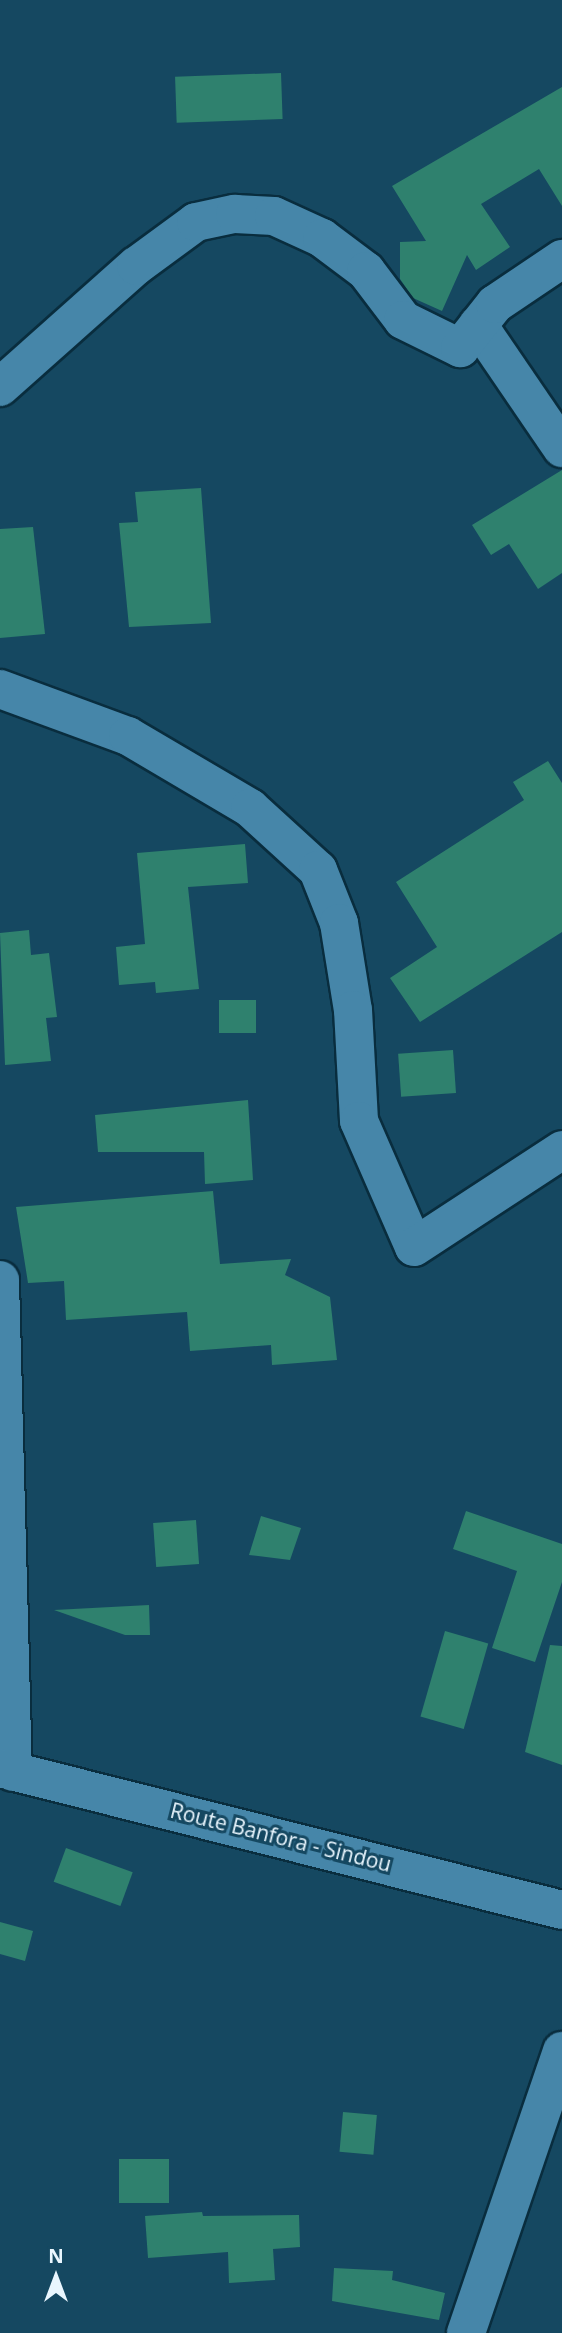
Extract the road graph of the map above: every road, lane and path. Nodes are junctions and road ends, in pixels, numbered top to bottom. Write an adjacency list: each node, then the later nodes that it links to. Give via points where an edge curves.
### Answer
1 (562, 260): 2 (street, via 495,304)
2 (478, 325): 3 (street, via 460,348 403,320 366,271 322,238 274,216 235,214 196,222 136,266); 4 (street)
3 (0, 387)
4 (562, 448)
5 (0, 689): 6 (street, via 128,736 250,808 318,870 339,923 353,1010 359,1121 414,1247)
6 (562, 1150)
7 (0, 1280): 8 (street, via 9,1474)
8 (5, 1646): 9 (street)
9 (7, 1770): 10 (street, Route Banfora - Sindou)
10 (562, 1910)
11 (562, 2051): 12 (street)
12 (466, 2333)

